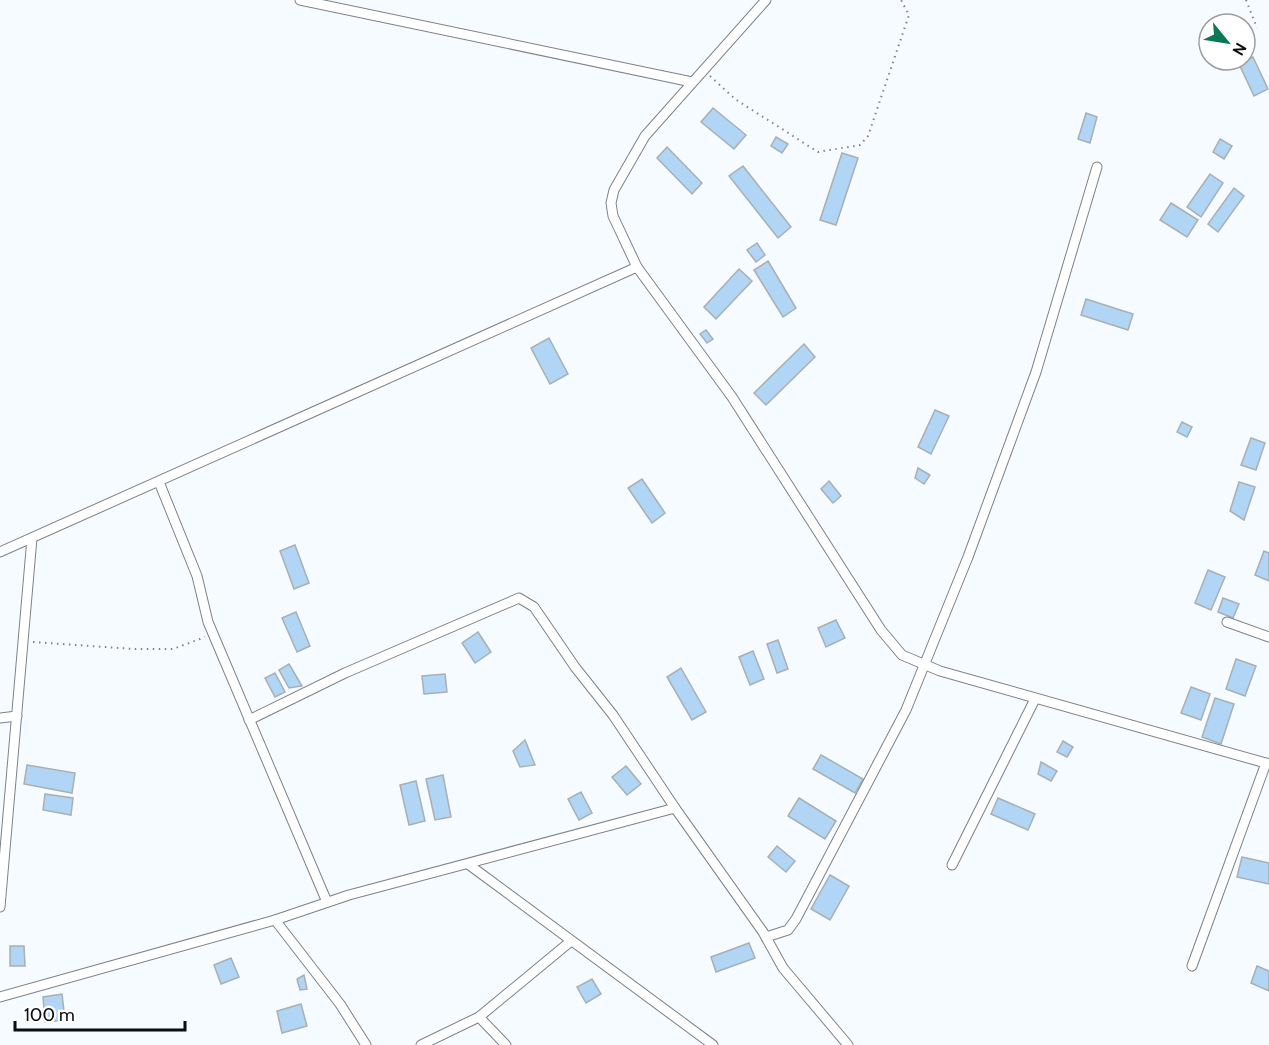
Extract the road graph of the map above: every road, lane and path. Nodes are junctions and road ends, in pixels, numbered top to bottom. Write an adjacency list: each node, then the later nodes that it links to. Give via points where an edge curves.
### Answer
1 (300, 0): 5 (street)
2 (766, 0): 4 (street)
3 (902, 0): 4 (path, via 909,15 868,136 860,146 818,152 735,99)
4 (703, 70): 5 (street)
5 (692, 82): 7 (street, via 645,136 614,190 613,216)
6 (1097, 167): 15 (street, via 1036,372)
7 (637, 267): 8 (street); 15 (street, via 732,397 881,630 903,655)
8 (159, 482): 9 (street); 12 (street, via 197,576)
9 (32, 538): 10 (street); 14 (street)
10 (0, 552)
11 (1227, 622): 13 (street)
12 (213, 634): 14 (path, via 172,649); 19 (street)
13 (1269, 637)
14 (24, 642): 17 (street)
15 (924, 665): 16 (street); 28 (street, via 878,767 801,910 788,930)
16 (1035, 699): 20 (street); 24 (street)
17 (17, 716): 18 (street); 22 (street)
18 (0, 718)
19 (249, 720): 21 (street, via 345,673 519,598 534,607); 25 (street)
20 (1268, 764): 30 (street)
21 (675, 808): 23 (street); 28 (street)
22 (4, 831): 26 (street)
23 (468, 864): 25 (street); 29 (street)
24 (952, 866)
25 (327, 902): 27 (street)
26 (0, 907)
27 (275, 920): 31 (street); 33 (street, via 340,1004)
28 (766, 937): 37 (street, via 783,968)
29 (571, 940): 32 (street); 36 (street)
30 (1192, 966)
31 (0, 997)
32 (479, 1017): 34 (street); 35 (street)
33 (366, 1045)
34 (421, 1045)
35 (506, 1045)
36 (712, 1045)
37 (848, 1045)

